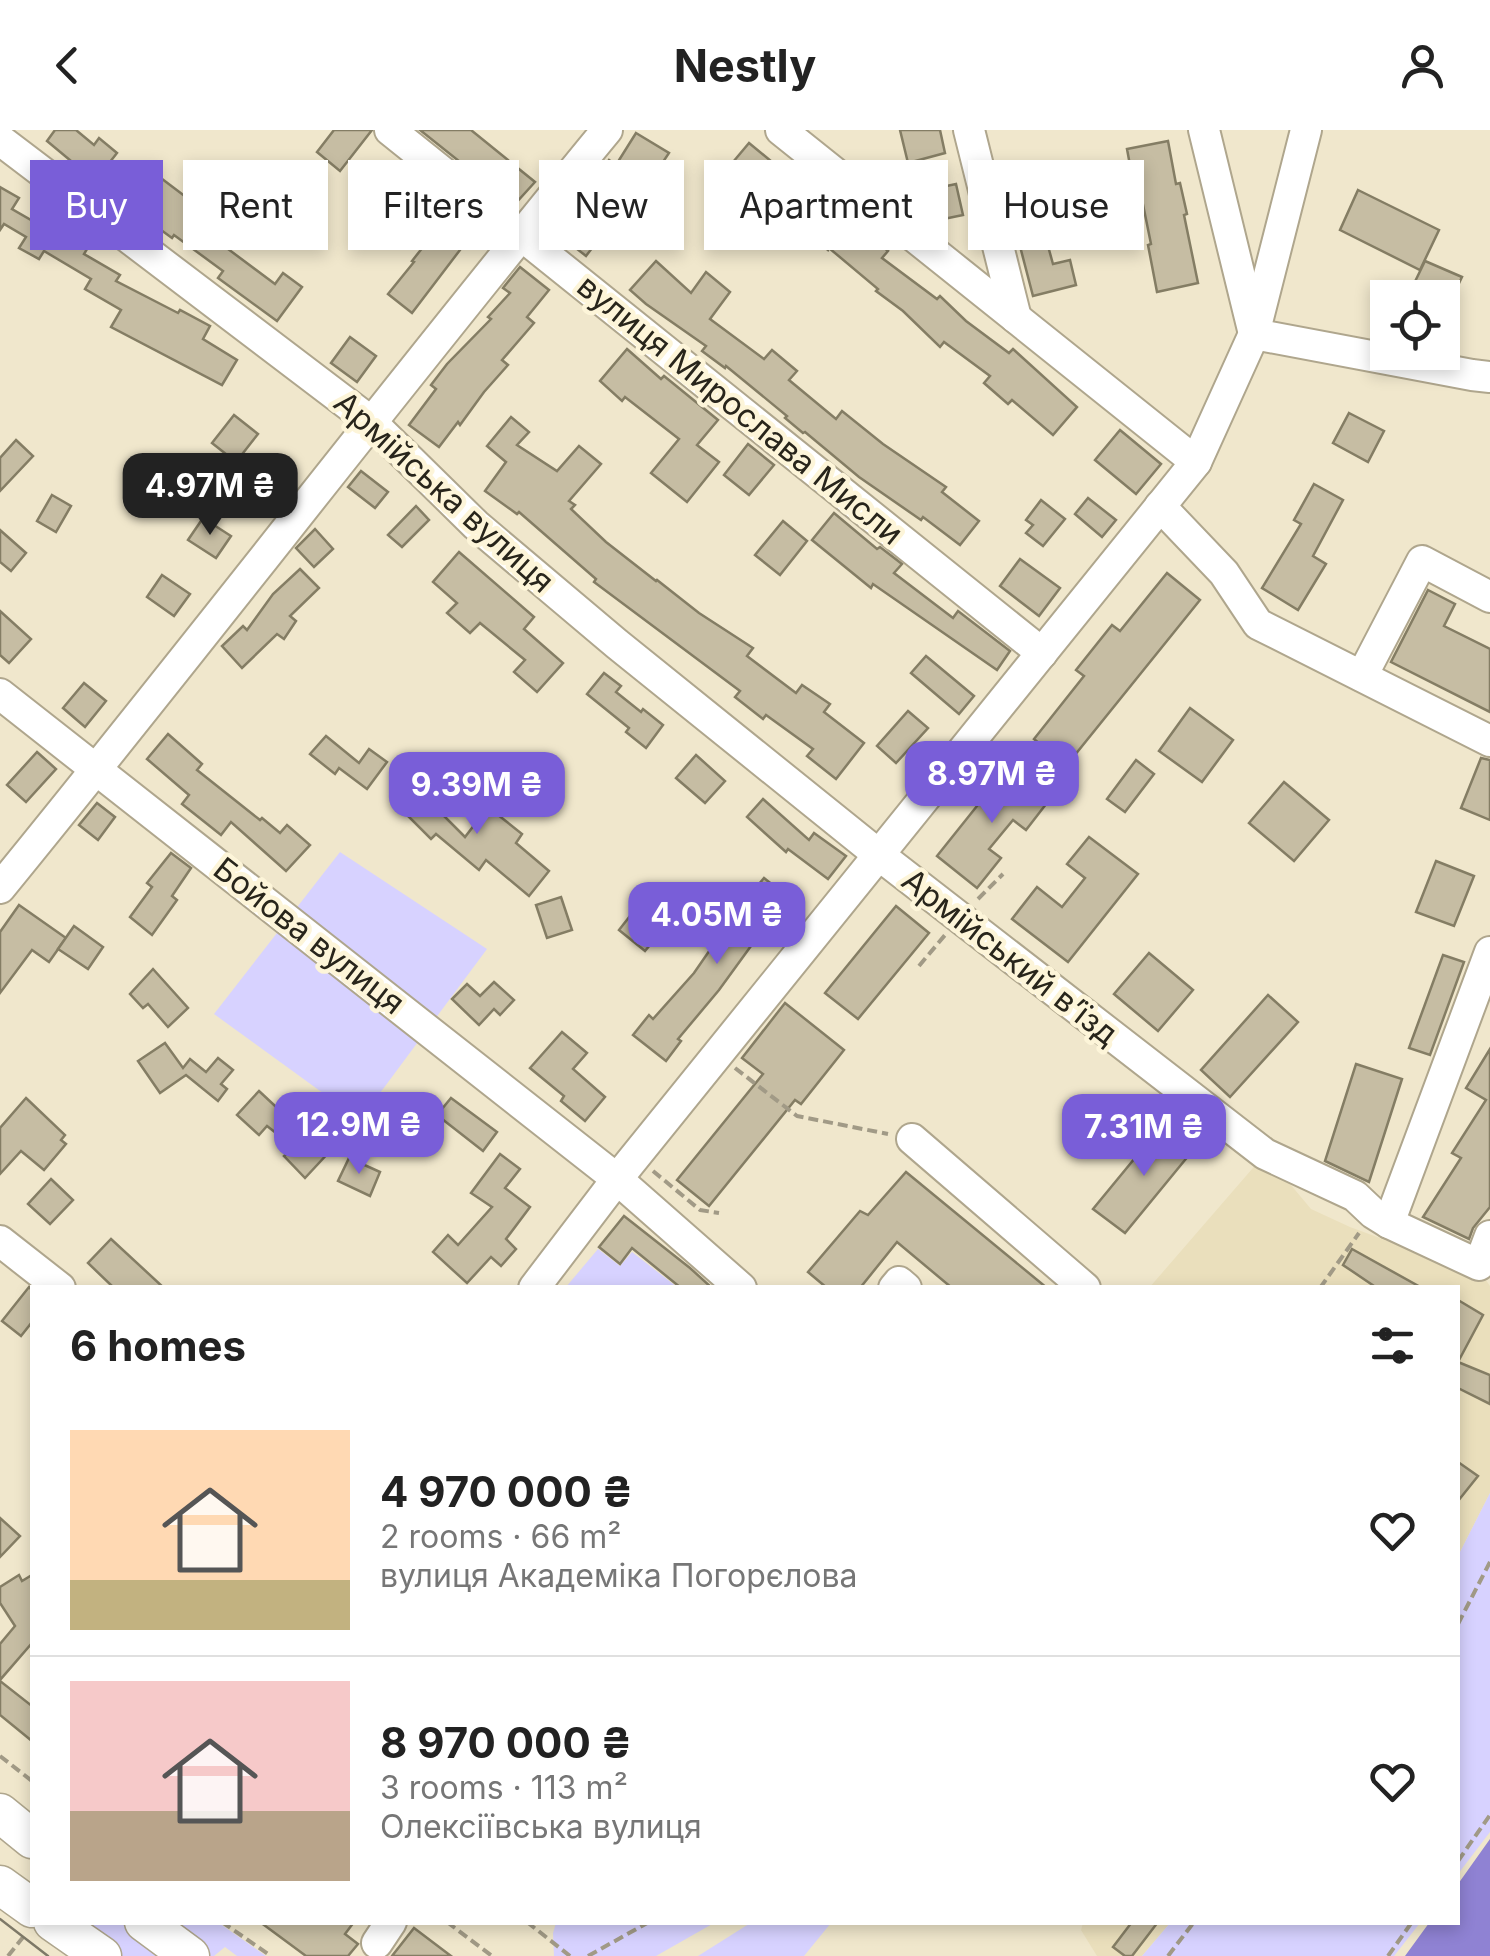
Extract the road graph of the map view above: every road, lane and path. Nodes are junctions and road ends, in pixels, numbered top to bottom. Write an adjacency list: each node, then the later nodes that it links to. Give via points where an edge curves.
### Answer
1 (390, 130): 8 (street, вулиця Мирослава Мисли)
2 (607, 130): 8 (street)
3 (781, 130): 9 (street)
4 (969, 130): 9 (street)
5 (1204, 130): 10 (street)
6 (1306, 130): 10 (street)
7 (0, 140): 12 (street, Армійська вулиця)
8 (521, 234): 12 (street); 16 (street, вулиця Мирослава Мисли)
9 (1016, 318): 13 (street)
10 (1254, 334): 11 (street); 13 (street)
11 (1490, 377)
12 (370, 421): 20 (street); 21 (street, Армійська вулиця, via 476,525)
13 (1196, 462): 14 (street)
14 (1160, 506): 16 (street); 17 (street, via 1224,573 1258,624)
15 (1490, 597): 17 (street, via 1422,561)
16 (1042, 653): 21 (street)
17 (1362, 676): 19 (street)
18 (0, 694): 20 (street, Бойова вулиця)
19 (1490, 741)
20 (97, 769): 22 (street); 27 (street, Бойова вулиця)
21 (879, 856): 24 (street); 29 (street, Армійський в’їзд, via 1266,1154 1355,1196)
22 (0, 888)
23 (1490, 952): 29 (street)
24 (718, 1054): 25 (path, via 797,1116); 27 (street)
25 (912, 1139): 35 (street)
26 (647, 1167): 28 (path, via 700,1210)
27 (618, 1178): 33 (street); 34 (street, Бойова вулиця)
28 (719, 1212)
29 (1381, 1218): 30 (street, Армійський в’їзд, via 1478,1264); 36 (path)
30 (1490, 1236)
31 (0, 1242): 32 (street)
32 (56, 1285)
33 (536, 1285)
34 (738, 1285)
35 (1081, 1285)
36 (1323, 1285)
37 (1490, 1562): 38 (path)
38 (1460, 1620)
39 (0, 1756): 40 (path)
40 (30, 1780)
41 (0, 1813): 43 (main road)
42 (1490, 1815): 44 (path)
43 (30, 1838)
44 (1460, 1858)
45 (0, 1884): 46 (main road)
46 (30, 1906)
47 (57, 1925): 58 (main road)
48 (148, 1925): 59 (main road)
49 (226, 1925): 60 (path)
50 (452, 1925): 61 (path)
51 (531, 1925): 62 (path)
52 (644, 1925): 63 (path)
53 (1192, 1925): 64 (path)
54 (1410, 1925): 65 (path)
55 (15, 1947): 57 (path)
56 (0, 1950): 57 (path)
57 (7, 1956)
58 (102, 1956)
59 (190, 1956)
60 (271, 1956)
61 (492, 1956)
62 (570, 1956)
63 (588, 1956)
64 (1168, 1956)
65 (1388, 1956)

